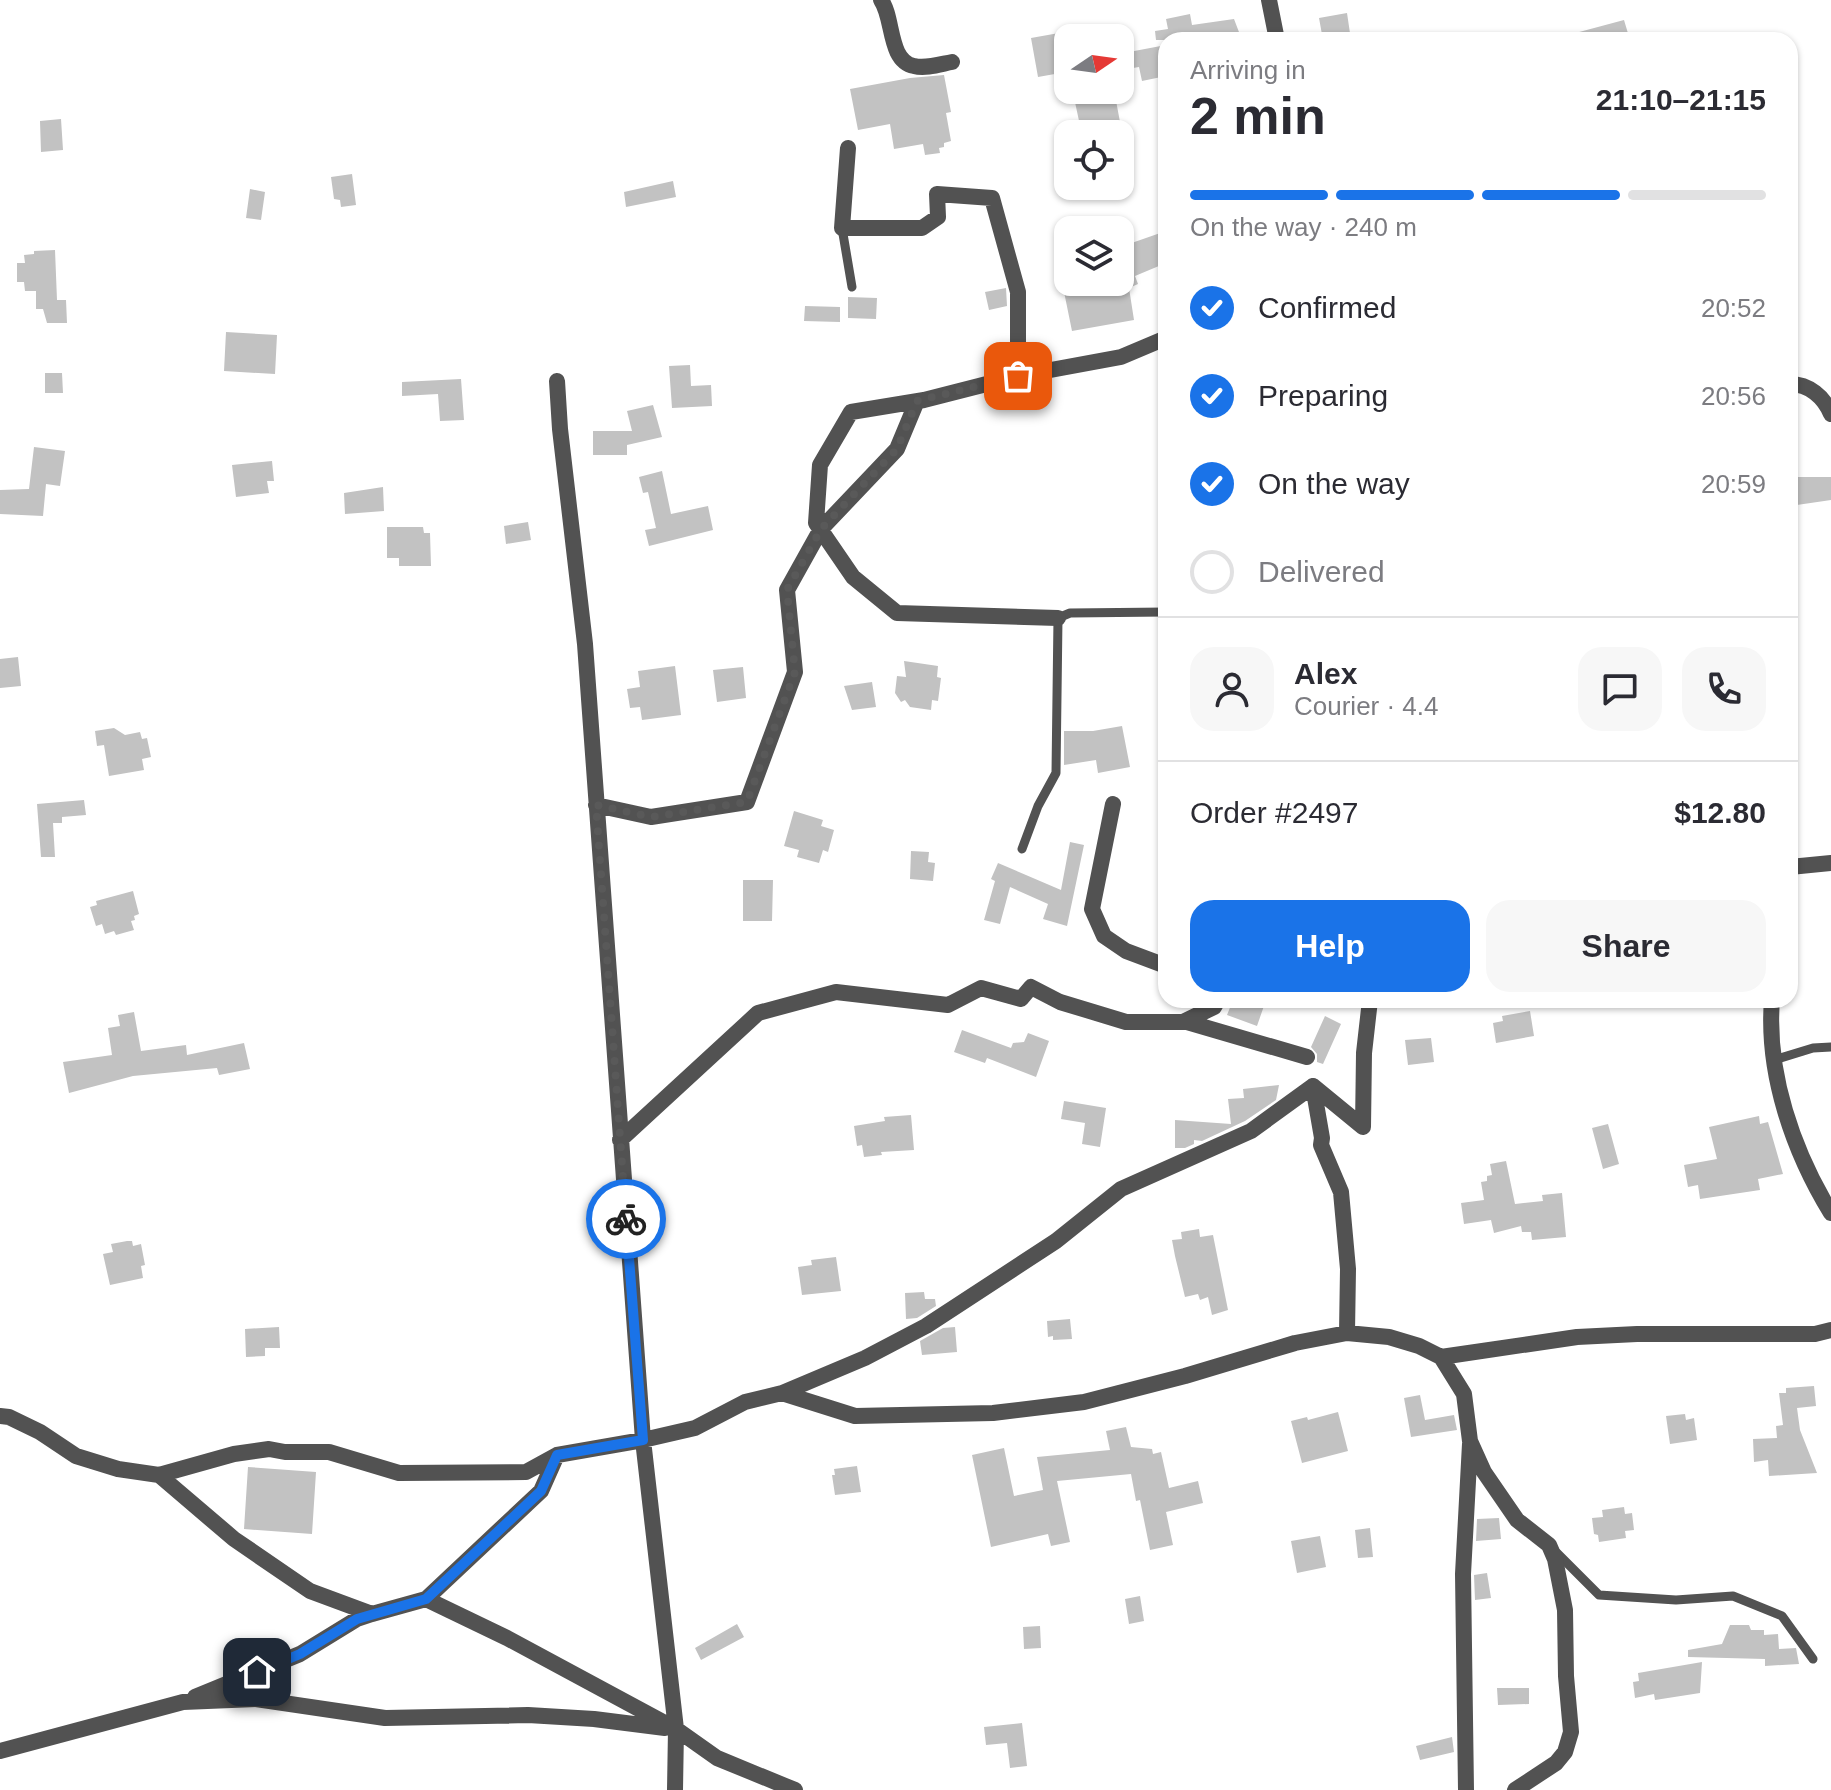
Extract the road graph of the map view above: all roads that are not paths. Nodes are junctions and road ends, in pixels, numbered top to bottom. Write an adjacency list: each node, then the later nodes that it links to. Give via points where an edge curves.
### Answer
1 (881, 0): 4 (street, via 902,60 916,67)
2 (1269, 0): 3 (street)
3 (1275, 32)
4 (952, 62)
5 (848, 148): 6 (street)
6 (842, 228): 7 (lane); 9 (street, via 922,228 938,217 937,194 992,198 1018,292)
7 (852, 287)
8 (1158, 341): 9 (street, via 1121,357)
9 (1018, 376): 12 (street)
10 (557, 381): 18 (street)
11 (1798, 384): 13 (street, via 1827,403)
12 (917, 401): 14 (street, via 897,449); 14 (street, via 851,412 820,465 816,523)
13 (1831, 414)
14 (821, 529): 16 (street, via 853,577 897,613); 18 (street, via 787,590 795,672 747,802 651,817)
15 (1158, 612): 16 (lane, via 1070,613)
16 (1058, 618): 19 (lane, via 1056,773)
17 (1113, 804): 22 (street, via 1092,909 1104,936)
18 (596, 805): 31 (street)
19 (1022, 849)
20 (1831, 863): 21 (street)
21 (1798, 866)
22 (1158, 963)
23 (1212, 1008): 26 (street)
24 (1369, 1008): 30 (street, via 1363,1127)
25 (1772, 1008): 29 (street)
26 (1183, 1022): 28 (street); 31 (street, via 1126,1022 1060,1002 1031,987 1021,999 981,988 948,1005 836,992 758,1013)
27 (1831, 1047): 29 (lane)
28 (1307, 1057)
29 (1774, 1060): 32 (street, via 1788,1118)
30 (1313, 1086): 34 (street, via 1321,1145 1341,1192); 36 (street, via 1251,1131 1121,1189 1056,1241 926,1326)
31 (620, 1140): 38 (street)
32 (1831, 1213)
33 (1831, 1330): 35 (street, via 1577,1337)
34 (1347, 1333): 35 (street, via 1389,1337); 36 (street, via 1084,1402 993,1413 855,1416)
35 (1441, 1357): 39 (street, via 1464,1394)
36 (782, 1393): 38 (street, via 745,1402 695,1428)
37 (0, 1416): 41 (street, via 40,1432 76,1456)
38 (643, 1440): 40 (street); 47 (street)
39 (1470, 1441): 42 (street, via 1517,1520); 51 (street, via 1463,1574)
40 (557, 1455): 41 (street, via 526,1472 399,1473 329,1452 269,1449); 43 (street, via 541,1491)
41 (159, 1475): 44 (street, via 234,1539 310,1591)
42 (1549, 1545): 45 (lane, via 1599,1595 1676,1600 1733,1596 1782,1616); 52 (street, via 1565,1610 1571,1732 1556,1763)
43 (426, 1599): 44 (street); 47 (street)
44 (372, 1614): 46 (street, via 300,1654)
45 (1813, 1659)
46 (183, 1702): 47 (street, via 256,1699 385,1718 528,1715); 48 (street)
47 (676, 1729): 49 (street); 50 (street, via 717,1758)
48 (0, 1751)
49 (675, 1790)
50 (795, 1790)
51 (1466, 1790)
52 (1515, 1790)

